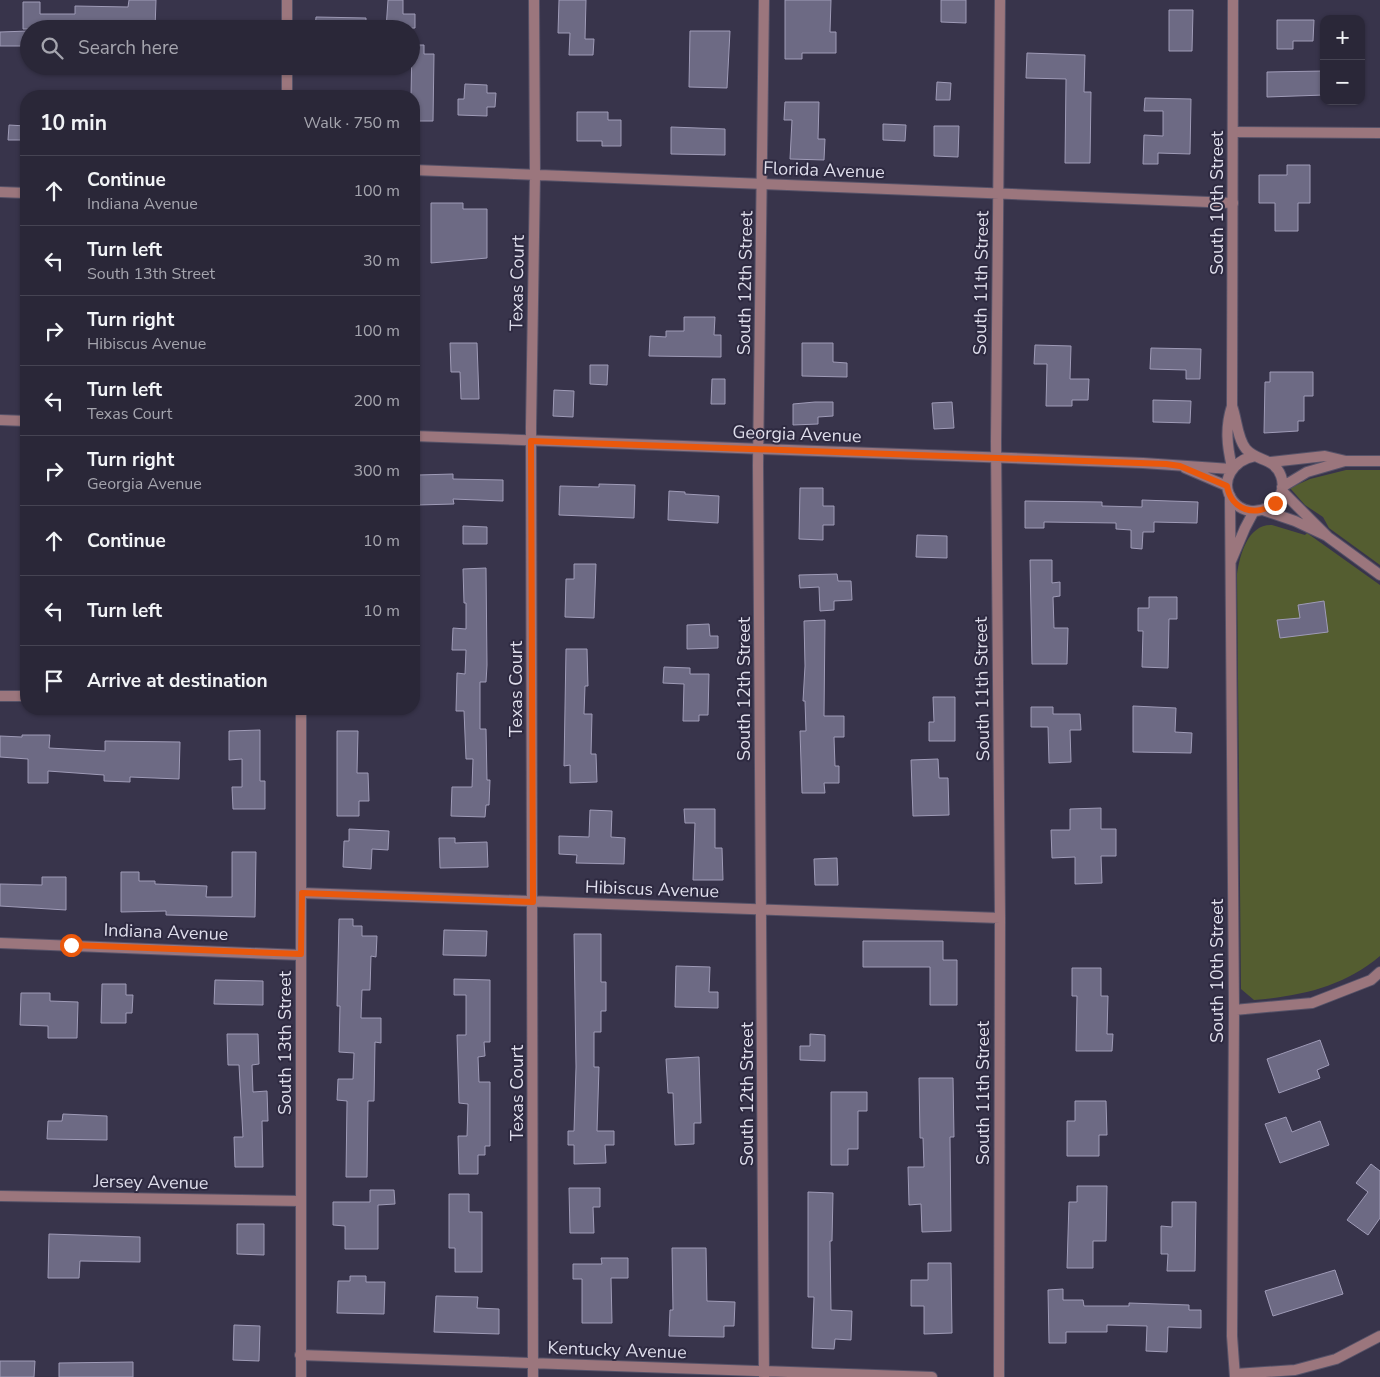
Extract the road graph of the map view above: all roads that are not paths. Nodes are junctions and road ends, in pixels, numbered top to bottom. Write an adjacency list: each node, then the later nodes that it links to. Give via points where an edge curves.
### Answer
1 (288, 0): 6 (street)
2 (534, 0): 12 (street, Texas Court)
3 (764, 0): 13 (street, South 12th Street)
4 (1000, 0): 16 (street, South 11th Street)
5 (1234, 0): 9 (street, South 10th Street)
6 (287, 20)
7 (287, 75): 8 (street)
8 (287, 90)
9 (1233, 132): 10 (street); 17 (street, South 10th Street)
10 (1380, 133)
11 (420, 170): 12 (street, Florida Avenue)
12 (536, 175): 13 (street, Florida Avenue); 22 (street, Texas Court)
13 (762, 184): 16 (street, Florida Avenue); 23 (street, South 12th Street)
14 (0, 192): 15 (street)
15 (20, 193)
16 (998, 194): 17 (street, Florida Avenue); 25 (street, South 11th Street)
17 (1233, 203): 18 (street, South 10th Street)
18 (1232, 406): 24 (street, South 10th Street, via 1243,445); 30 (street, South 10th Street, via 1227,420)
19 (0, 420): 20 (street)
20 (20, 421)
21 (420, 436): 22 (street, Georgia Avenue)
22 (531, 441): 23 (street, Georgia Avenue); 41 (street, Texas Court)
23 (758, 449): 25 (street, Georgia Avenue); 42 (street, South 12th Street)
24 (1255, 456): 28 (street); 30 (street)
25 (996, 457): 29 (street, Georgia Avenue); 43 (street, South 11th Street)
26 (1346, 461): 27 (street); 28 (street, via 1325,456); 31 (street, via 1307,472)
27 (1380, 461)
28 (1271, 462): 31 (street, via 1280,473)
29 (1180, 466): 30 (street, Georgia Avenue); 32 (street, Georgia Avenue)
30 (1232, 468): 32 (street)
31 (1282, 489): 33 (street, via 1275,503); 34 (street)
32 (1228, 491): 33 (street, via 1240,507); 35 (street, South 10th Street)
33 (1259, 511): 34 (street, via 1295,521); 35 (street, South 10th Street, via 1245,528)
34 (1328, 537): 36 (street)
35 (1230, 565): 47 (street, South 10th Street)
36 (1380, 575)
37 (0, 696): 38 (street)
38 (20, 696)
39 (301, 715): 40 (street, South 13th Street)
40 (302, 893): 41 (street, Hibiscus Avenue); 45 (street, South 13th Street)
41 (533, 902): 42 (street, Hibiscus Avenue); 52 (street, Texas Court)
42 (762, 910): 43 (street, Hibiscus Avenue); 53 (street, South 12th Street)
43 (1000, 918): 58 (street, South 11th Street)
44 (0, 943): 45 (street, Indiana Avenue)
45 (301, 954): 49 (street, South 13th Street)
46 (1380, 972): 47 (street, via 1371,980 1312,1003)
47 (1234, 1010): 54 (street, South 10th Street, via 1232,1336)
48 (0, 1196): 49 (street, Jersey Avenue)
49 (301, 1201): 51 (street, South 13th Street)
50 (1380, 1336): 54 (street, via 1336,1359 1295,1370)
51 (300, 1355): 52 (street, Kentucky Avenue); 55 (street, South 13th Street)
52 (533, 1363): 53 (street, Kentucky Avenue); 56 (street, Texas Court)
53 (764, 1374): 57 (street, Kentucky Avenue)
54 (1235, 1375)
55 (301, 1377)
56 (533, 1377)
57 (932, 1377)
58 (999, 1377)

